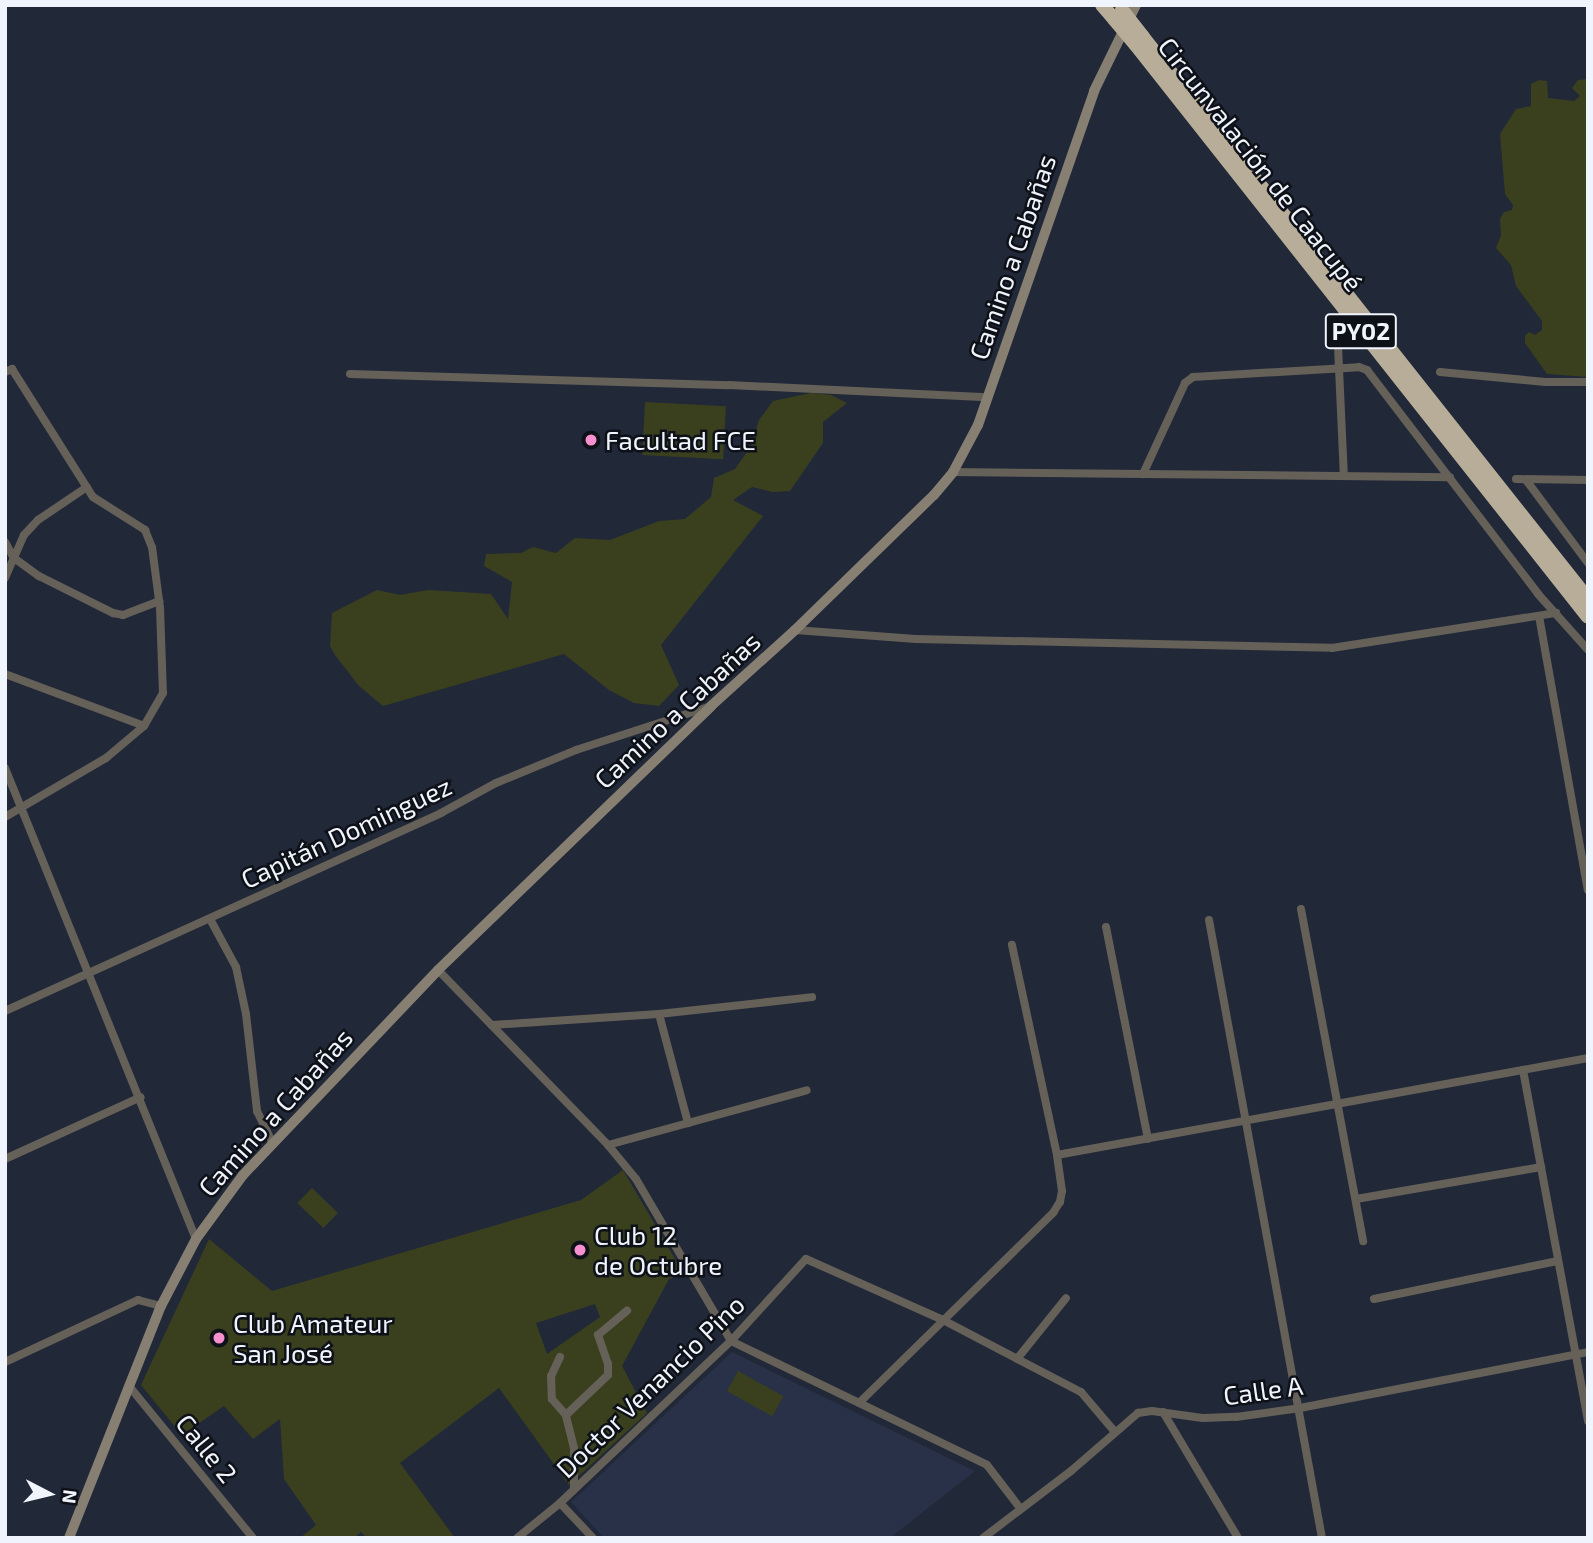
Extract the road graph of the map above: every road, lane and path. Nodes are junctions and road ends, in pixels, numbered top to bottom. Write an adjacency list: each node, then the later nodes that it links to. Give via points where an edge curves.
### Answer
1 (1102, 5): 2 (highway, Circunvalación de Caacupé / PY02)
2 (1122, 10): 3 (highway, Circunvalación de Caacupé / PY02, bridge); 10 (street, Camino a Cabañas)
3 (1139, 41): 23 (highway, Circunvalación de Caacupé / PY02); 27 (highway, Circunvalación de Caacupé / PY02)
4 (1338, 346): 5 (street)
5 (1339, 369): 12 (street, via 1193,377 1185,383); 13 (street); 14 (street, via 1367,370)
6 (5, 372): 18 (street, via 12,369)
7 (1440, 372): 9 (street)
8 (350, 374): 10 (street)
9 (1588, 382)
10 (987, 397): 11 (street, Camino a Cabañas, via 968,450)
11 (953, 472): 12 (street); 28 (street, Camino a Cabañas)
12 (1143, 474): 13 (street)
13 (1345, 476): 14 (street)
14 (1450, 477): 25 (street)
15 (1516, 479): 16 (street)
16 (1527, 480): 17 (street); 21 (street)
17 (1588, 480)
18 (87, 488): 20 (street, via 38,520 24,535); 24 (street, via 93,497 145,530 152,547)
19 (5, 542): 20 (street)
20 (14, 558): 22 (street); 24 (street, via 113,614)
21 (1588, 563)
22 (5, 578)
23 (1588, 598)
24 (159, 601): 32 (street, via 163,693)
25 (1556, 613): 26 (street); 29 (street)
26 (1539, 616): 28 (street, via 1332,648 916,639); 37 (street)
27 (1588, 617)
28 (795, 631): 31 (street, Camino a Cabañas)
29 (1588, 650)
30 (5, 674): 32 (street)
31 (711, 706): 40 (street, Capitán Dominguez, via 576,750 496,783); 44 (street, Camino a Cabañas)
32 (144, 726): 34 (street, via 106,758)
33 (5, 768): 34 (street)
34 (23, 809): 35 (street); 45 (street)
35 (5, 817)
36 (1588, 835): 37 (street)
37 (1578, 837): 38 (street)
38 (1588, 890)
39 (1301, 909): 54 (street)
40 (210, 919): 45 (street, Capitán Dominguez); 58 (street, via 236,967 257,1111)
41 (1209, 920): 55 (street)
42 (1106, 927): 57 (street)
43 (1012, 946): 60 (street)
44 (438, 970): 49 (street); 58 (street, Camino a Cabañas)
45 (91, 973): 47 (street, Capitán Dominguez); 53 (street)
46 (812, 997): 48 (street)
47 (5, 1011)
48 (659, 1014): 49 (street); 56 (street)
49 (492, 1024): 59 (street)
50 (1588, 1058): 51 (street)
51 (1523, 1070): 54 (street); 62 (street)
52 (807, 1090): 56 (street)
53 (141, 1097): 61 (street); 64 (street)
54 (1338, 1105): 55 (street); 63 (street)
55 (1247, 1122): 57 (street); 80 (street)
56 (688, 1123): 59 (street)
57 (1148, 1139): 60 (street)
58 (272, 1142): 64 (street, Camino a Cabañas)
59 (608, 1146): 72 (street, via 636,1179)
60 (1057, 1155): 71 (street, via 1062,1191 1053,1213)
61 (5, 1159)
62 (1541, 1167): 63 (street); 66 (street)
63 (1356, 1199): 65 (street)
64 (196, 1239): 69 (street, Camino a Cabañas)
65 (1363, 1241)
66 (1558, 1261): 68 (street); 74 (street)
67 (1066, 1298): 76 (street)
68 (1374, 1299)
69 (161, 1306): 77 (street, via 138,1300); 78 (street, Camino a Cabañas)
70 (627, 1311): 82 (street, via 598,1335 608,1375)
71 (943, 1320): 72 (street, Doctor Venancio Pino, via 806,1259); 76 (street); 79 (street)
72 (730, 1341): 79 (street); 85 (street, Doctor Venancio Pino)
73 (1588, 1352): 74 (street, Calle A)
74 (1575, 1354): 80 (street, Calle A); 83 (street)
75 (559, 1357): 82 (street, via 551,1376 552,1399)
76 (1017, 1359): 84 (street, via 1081,1392)
77 (5, 1362)
78 (130, 1381): 88 (street, Camino a Cabañas); 89 (street, Calle 2)
79 (859, 1403): 87 (street, via 988,1465)
80 (1300, 1408): 81 (street, Calle A, via 1221,1418); 94 (street)
81 (1163, 1412): 84 (street, Calle A, via 1138,1413); 93 (street)
82 (566, 1415): 85 (street, via 574,1448)
83 (1588, 1421)
84 (1115, 1432): 87 (street, Calle A)
85 (574, 1488): 86 (street, Doctor Venancio Pino)
86 (560, 1503): 90 (street, Doctor Venancio Pino); 91 (street)
87 (1020, 1508): 92 (street, Calle A)
88 (69, 1538)
89 (253, 1538)
90 (516, 1538)
91 (593, 1538)
92 (983, 1538)
93 (1238, 1538)
94 (1322, 1538)

